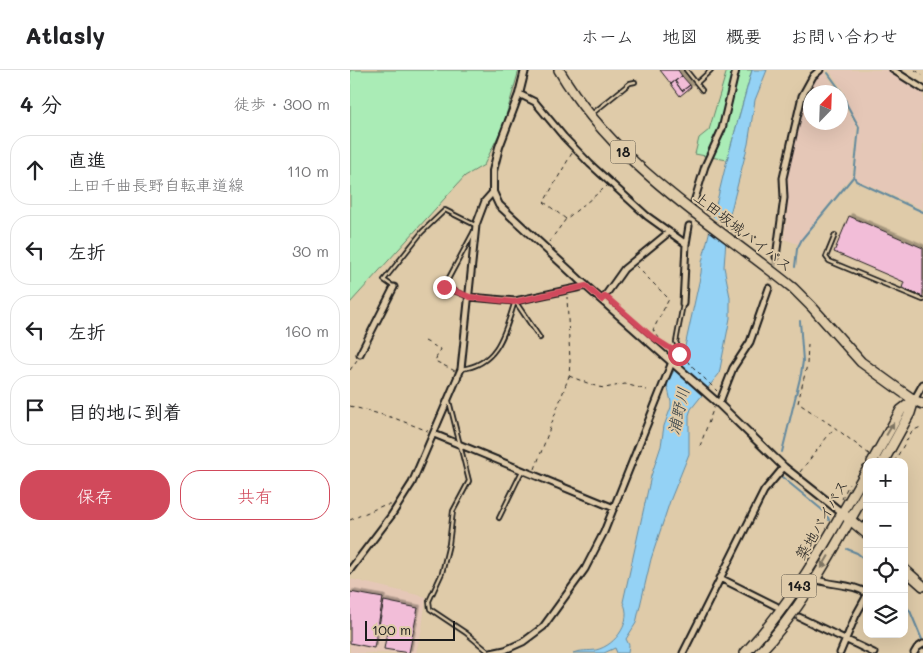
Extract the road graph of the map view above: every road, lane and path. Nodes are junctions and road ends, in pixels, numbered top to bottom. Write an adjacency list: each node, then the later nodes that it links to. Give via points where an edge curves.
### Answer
1 (525, 70): 14 (street)
2 (558, 70): 15 (main road, 上田坂城バイパス / 18)
3 (686, 70): 11 (lane)
4 (711, 70): 11 (lane)
5 (736, 70): 19 (street, via 722,129 705,166)
6 (820, 70): 27 (street, via 802,96 784,173)
7 (893, 70): 12 (street)
8 (915, 70): 9 (path)
9 (923, 75)
10 (636, 82): 15 (lane, via 630,83)
11 (696, 83): 13 (lane)
12 (923, 89)
13 (702, 90)
14 (519, 94): 16 (street, via 535,102); 18 (street, via 495,160)
15 (590, 116): 53 (main road, 上田坂城バイパス / 18, via 647,174 802,297 861,362)
16 (574, 148): 17 (street); 20 (path, via 544,202)
17 (612, 182): 20 (path); 23 (street)
18 (493, 192): 21 (street, via 485,201); 29 (street, via 508,215)
19 (694, 202)
20 (566, 219): 26 (path)
21 (476, 225): 30 (lane, via 445,210 422,232 384,280); 33 (street); 33 (lane, via 444,287)
22 (689, 226): 25 (street)
23 (668, 233): 25 (street); 28 (street)
24 (835, 235): 35 (lane, via 826,257 829,261)
25 (686, 244): 37 (street)
26 (548, 245)
27 (776, 256)
28 (632, 262): 34 (street); 40 (path, via 669,300 653,330)
29 (586, 286): 32 (street); 34 (street)
30 (394, 287): 44 (street)
31 (769, 288): 54 (street, via 750,342)
32 (567, 291): 36 (street); 48 (path)
33 (470, 297): 36 (street); 47 (street)
34 (602, 300): 45 (street)
35 (923, 300)
36 (514, 302): 39 (lane); 47 (lane, via 504,333 490,358)
37 (683, 304): 43 (lane, via 676,342)
38 (652, 337): 43 (path)
39 (540, 338)
40 (659, 338)
41 (425, 341): 47 (path, via 440,349 435,360)
42 (808, 344): 58 (path, via 807,365 798,402)
43 (678, 353): 45 (lane); 51 (path)
44 (360, 354): 46 (path)
45 (673, 363): 54 (street); 74 (street)
46 (350, 370)
47 (460, 371): 52 (street)
48 (568, 376): 50 (path, via 598,388 625,384); 67 (path)
49 (923, 384): 53 (street)
50 (647, 390)
51 (717, 390)
52 (448, 399): 59 (street); 60 (lane)
53 (914, 400): 55 (main road, 上田坂城バイパス / 18); 63 (main road, via 901,410)
54 (716, 402): 61 (path); 65 (street)
55 (923, 404)
56 (350, 406): 59 (path, via 394,418)
57 (923, 426): 64 (path, via 912,431)
58 (834, 427): 62 (path); 68 (path)
59 (434, 434): 60 (street); 73 (street, via 412,483)
60 (459, 445): 66 (street); 89 (lane, via 469,481 453,511 449,544 442,573 429,601 430,609)
61 (700, 446)
62 (873, 458)
63 (877, 458)
64 (896, 458)
65 (784, 467): 68 (street); 82 (street, via 764,491)
66 (522, 471): 67 (street); 76 (lane)
67 (533, 475): 74 (street)
68 (797, 476): 75 (street)
69 (863, 477): 75 (main road, 築地バイパス / 143)
70 (849, 484): 71 (path)
71 (842, 496)
72 (863, 497): 78 (main road, 築地バイパス / 143)
73 (398, 505): 77 (path, via 384,505); 80 (street)
74 (614, 508): 89 (street, via 597,548 543,627 523,642)
75 (842, 513): 78 (main road); 91 (main road, 築地バイパス / 143, via 803,580)
76 (499, 518)
77 (350, 520)
78 (850, 520): 79 (main road); 83 (main road, 築地バイパス / 143, one-way to 83)
79 (863, 528)
80 (350, 570)
81 (908, 573): 84 (main road)
82 (720, 578): 85 (street); 90 (street)
83 (815, 578): 87 (street, via 865,592 866,598); 92 (main road, 築地バイパス / 143)
84 (923, 586)
85 (776, 606)
86 (799, 617): 87 (street)
87 (846, 640): 93 (street); 94 (street)
88 (923, 644): 95 (street)
89 (491, 653)
90 (682, 653)
91 (745, 653)
92 (759, 653)
93 (840, 653)
94 (874, 653)
95 (914, 653)

